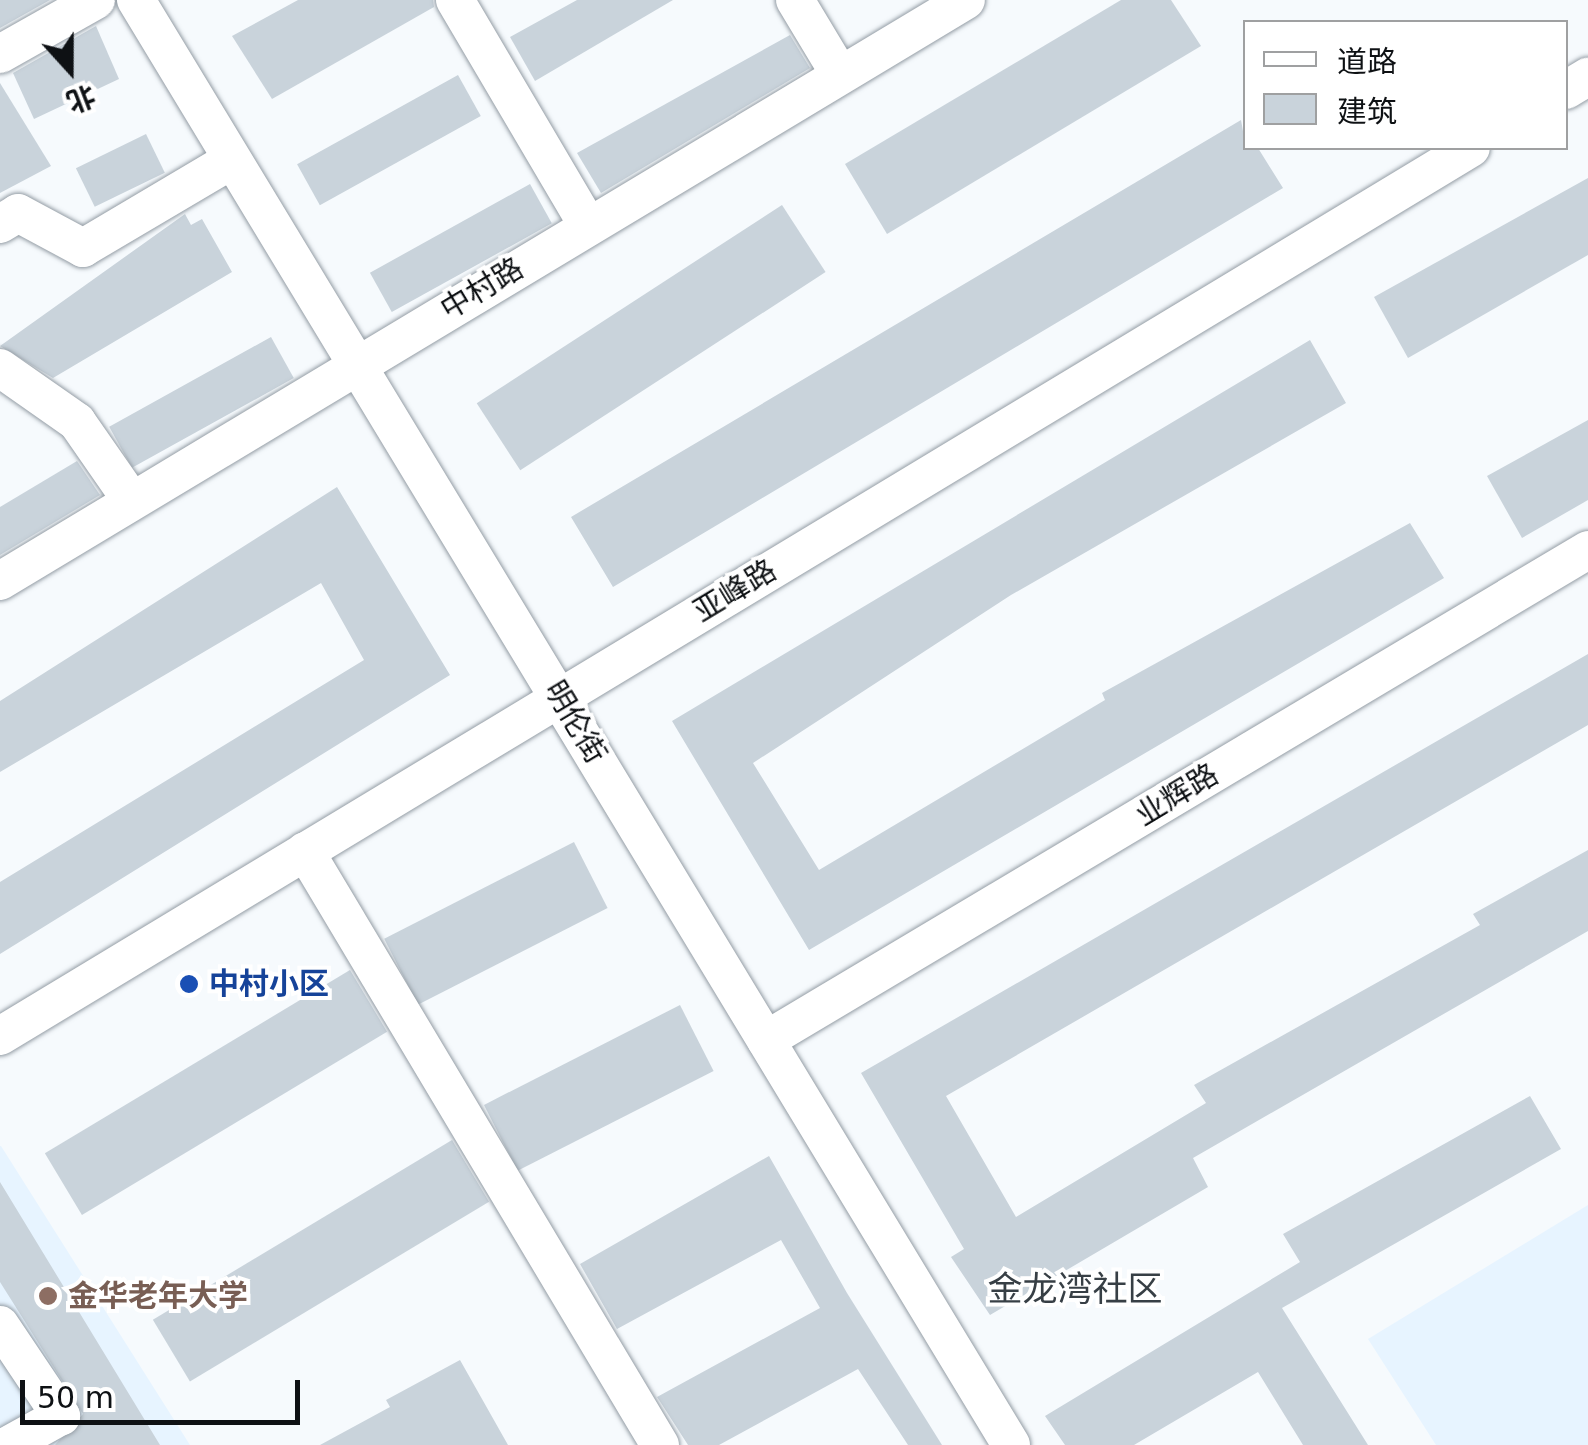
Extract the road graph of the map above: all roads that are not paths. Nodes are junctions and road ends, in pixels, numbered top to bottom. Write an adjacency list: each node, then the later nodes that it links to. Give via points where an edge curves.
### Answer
1 (96, 0): 6 (street)
2 (136, 0): 9 (street, 明伦街)
3 (455, 0): 11 (street)
4 (795, 0): 7 (street)
5 (966, 0): 7 (street, 中村路)
6 (0, 54)
7 (840, 75): 11 (street, 中村路)
8 (1468, 150): 17 (street, 亚峰路)
9 (232, 160): 10 (street, via 84,248 18,213); 12 (street, 明伦街)
10 (0, 224)
11 (588, 226): 12 (street, 中村路)
12 (355, 365): 14 (street, 中村路); 17 (street, 明伦街)
13 (0, 368): 14 (street, via 77,422)
14 (132, 501): 16 (street, 中村路)
15 (1588, 550): 20 (street, 业辉路)
16 (0, 582)
17 (560, 697): 18 (street, 亚峰路); 20 (street, 明伦街)
18 (305, 851): 19 (street, 亚峰路); 23 (street)
19 (0, 1036)
20 (766, 1040): 24 (street, 明伦街)
21 (0, 1324): 22 (street, via 61,1416)
22 (9, 1445)
23 (660, 1445)
24 (1011, 1445)

